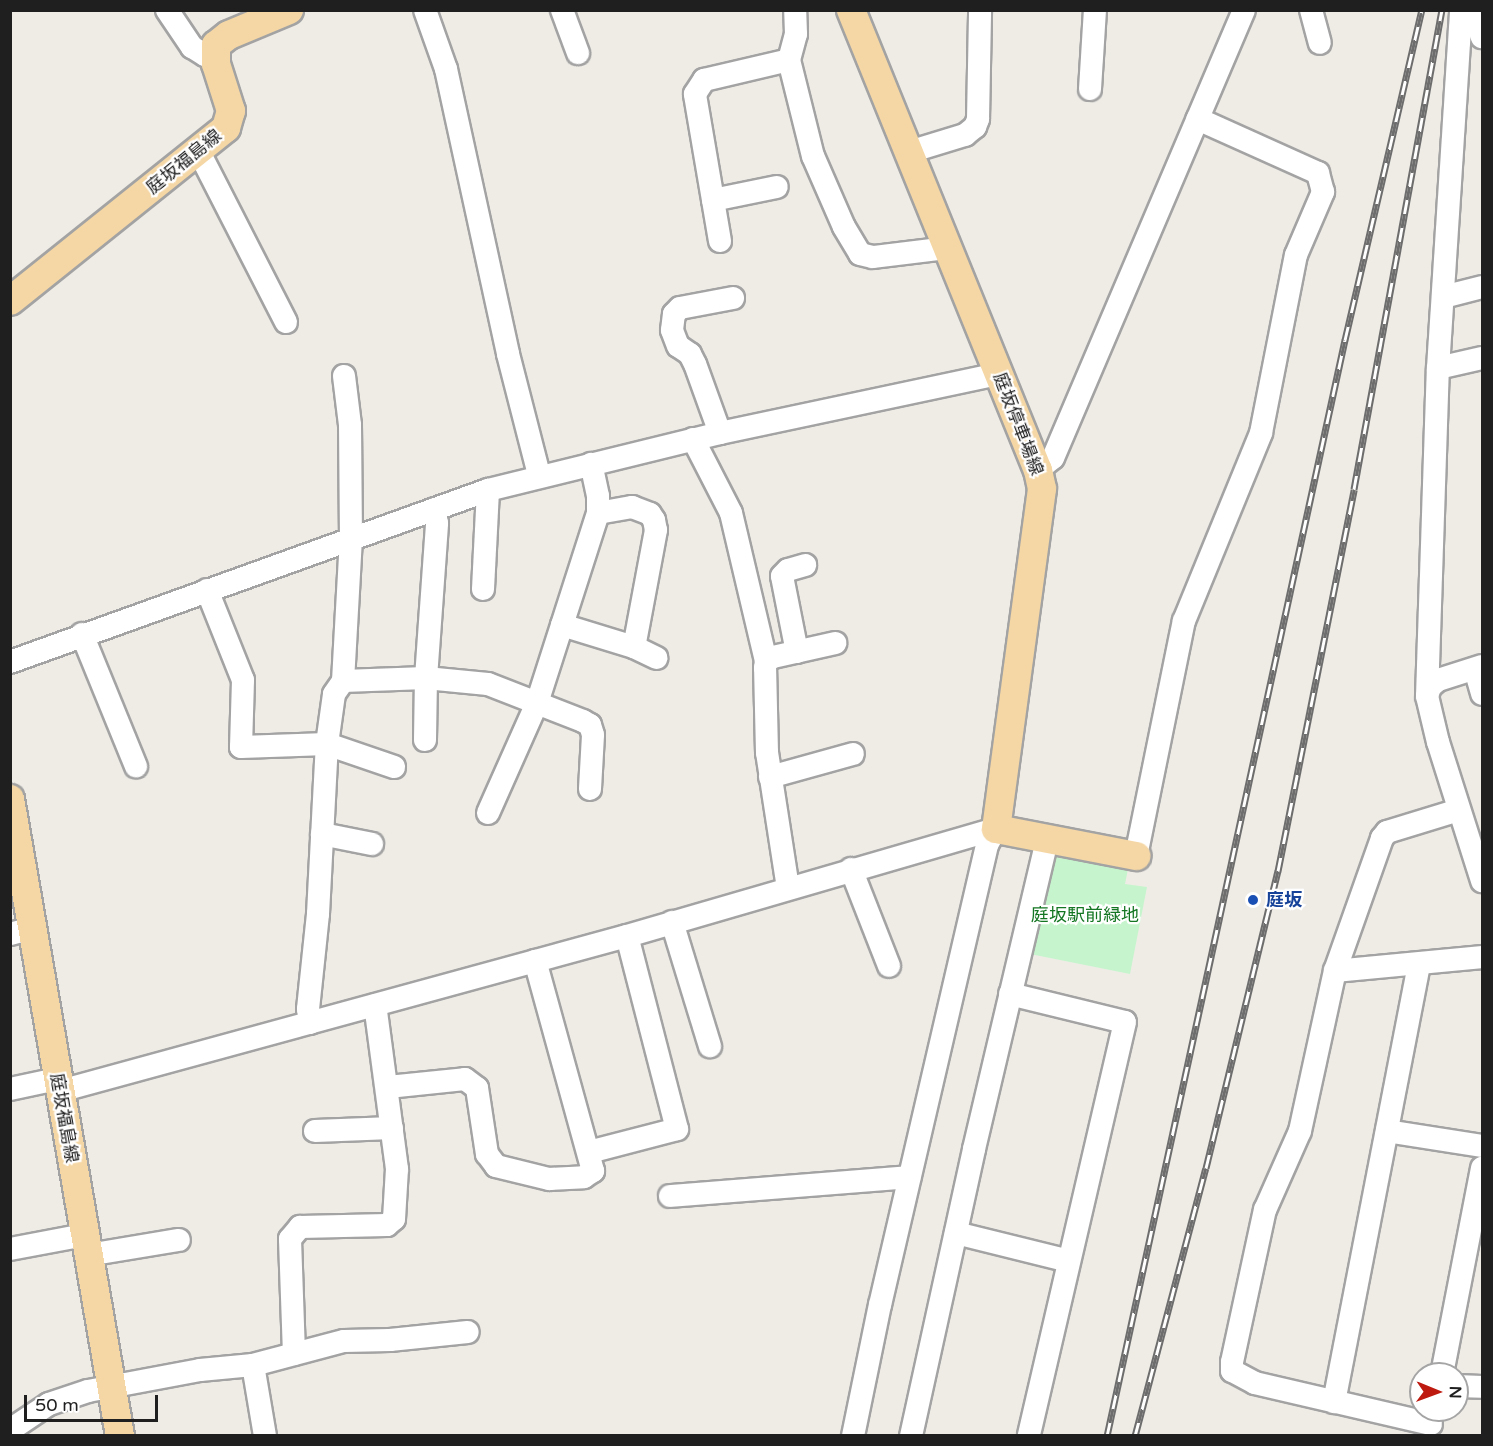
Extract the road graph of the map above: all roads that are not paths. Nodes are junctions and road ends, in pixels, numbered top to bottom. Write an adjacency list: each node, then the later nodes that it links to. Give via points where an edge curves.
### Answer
1 (167, 10): 16 (street, via 192,47 205,55)
2 (289, 10): 16 (main road, via 229,35 216,45)
3 (425, 10): 39 (street, via 446,69 508,354)
4 (562, 10): 15 (street)
5 (795, 10): 17 (street, via 796,34)
6 (851, 10): 21 (main road, 庭坂停車場線)
7 (980, 10): 21 (street, via 975,127 965,135)
8 (1095, 10): 18 (street)
9 (1244, 10): 19 (street)
10 (1311, 10): 14 (street)
11 (1461, 10): 27 (street)
12 (1472, 10): 13 (street)
13 (1482, 37)
14 (1320, 43)
15 (578, 53)
16 (214, 55): 20 (main road, 庭坂福島線, via 231,111 230,120)
17 (789, 60): 23 (street, via 699,84 695,94); 25 (street, via 813,156 860,254 873,257)
18 (1090, 89)
19 (1198, 119): 38 (street, via 1053,458); 75 (street, via 1318,173 1323,192 1296,255 1261,433 1184,621)
20 (199, 152): 29 (main road, 庭坂福島線); 30 (street)
21 (909, 152): 25 (main road, 庭坂停車場線)
22 (777, 187): 23 (street)
23 (713, 200): 24 (street)
24 (720, 241)
25 (947, 248): 33 (main road, 庭坂停車場線)
26 (1482, 287): 27 (street)
27 (1443, 297): 32 (street)
28 (734, 298): 35 (street, via 680,308 674,314 672,330 678,346 690,354 695,364)
29 (10, 301)
30 (286, 322)
31 (1482, 358): 32 (street)
32 (1438, 368): 59 (street)
33 (998, 374): 35 (street); 38 (main road, 庭坂停車場線)
34 (344, 376): 43 (street, via 350,425)
35 (720, 433): 36 (street)
36 (693, 440): 37 (street); 53 (street, via 731,513)
37 (591, 464): 39 (street); 42 (street)
38 (1038, 470): 71 (main road, 庭坂停車場線, via 1042,489)
39 (539, 475): 40 (street)
40 (488, 490): 41 (street); 45 (street)
41 (434, 509): 43 (street); 56 (street, via 437,523)
42 (598, 513): 47 (street); 50 (street, via 632,507 650,514 654,520 656,530)
43 (351, 538): 46 (street); 57 (street)
44 (805, 565): 51 (street, via 782,576)
45 (483, 589)
46 (207, 590): 48 (street); 62 (street, via 243,680 241,747)
47 (562, 625): 50 (street); 60 (street)
48 (82, 634): 54 (street); 64 (street)
49 (835, 644): 51 (street)
50 (633, 647): 52 (street)
51 (797, 652): 53 (street)
52 (657, 658)
53 (766, 661): 66 (street, via 764,721)
54 (10, 662)
55 (1479, 668): 58 (street); 59 (street, via 1438,680)
56 (426, 678): 57 (street); 60 (street, via 488,684); 61 (street)
57 (343, 681): 62 (street, via 334,694)
58 (1482, 693)
59 (1427, 696): 69 (street)
60 (537, 703): 67 (street, via 590,725); 70 (street)
61 (425, 740)
62 (327, 744): 65 (street); 72 (street)
63 (853, 754): 66 (street)
64 (136, 766)
65 (394, 767)
66 (770, 777): 78 (street)
67 (591, 789)
68 (10, 800): 80 (main road, 庭坂福島線)
69 (1460, 810): 77 (street); 86 (street, via 1387,832 1382,838)
70 (488, 813)
71 (996, 829): 73 (main road); 76 (street); 100 (street, via 987,845)
72 (321, 834): 74 (street); 89 (street)
73 (1047, 840): 75 (main road); 87 (street)
74 (372, 844)
75 (1136, 856)
76 (851, 869): 78 (street); 85 (street)
77 (1482, 881)
78 (788, 888): 79 (street)
79 (672, 922): 81 (street); 90 (street)
80 (21, 931): 91 (main road, 庭坂福島線)
81 (627, 936): 83 (street); 98 (street, via 677,1128)
82 (1482, 957): 84 (street)
83 (535, 961): 88 (street); 98 (street)
84 (1419, 964): 86 (street); 96 (street)
85 (889, 966)
86 (1335, 971): 112 (street, via 1300,1131 1265,1210 1232,1362 1232,1371 1248,1381)
87 (1010, 994): 102 (street); 106 (street, via 1125,1022)
88 (375, 1005): 89 (street); 92 (street)
89 (310, 1023): 91 (street)
90 (710, 1046)
91 (58, 1085): 93 (street); 104 (main road, 庭坂福島線)
92 (388, 1087): 94 (street); 98 (street, via 465,1079 474,1083 487,1154 496,1166 549,1179 584,1177 593,1171)
93 (10, 1089)
94 (392, 1128): 95 (street); 108 (street, via 397,1169 394,1219 387,1225 300,1227 290,1239)
95 (315, 1131)
96 (1387, 1131): 97 (street); 112 (street)
97 (1482, 1146)
98 (589, 1152)
99 (1482, 1168): 109 (street)
100 (909, 1177): 101 (street); 117 (street)
101 (670, 1196)
102 (956, 1233): 106 (street); 118 (street)
103 (179, 1240): 104 (street)
104 (86, 1245): 105 (street); 111 (main road, 庭坂福島線)
105 (10, 1249)
106 (1069, 1262): 119 (street)
107 (468, 1332): 108 (street, via 344,1341)
108 (294, 1354): 110 (street)
109 (1444, 1362)
110 (253, 1365): 111 (street); 116 (street)
111 (111, 1386): 114 (street, via 59,1399); 115 (main road, 庭坂福島線)
112 (1334, 1402): 113 (street)
113 (1431, 1423)
114 (10, 1430)
115 (120, 1436)
116 (265, 1436)
117 (853, 1436)
118 (911, 1436)
119 (1029, 1436)

